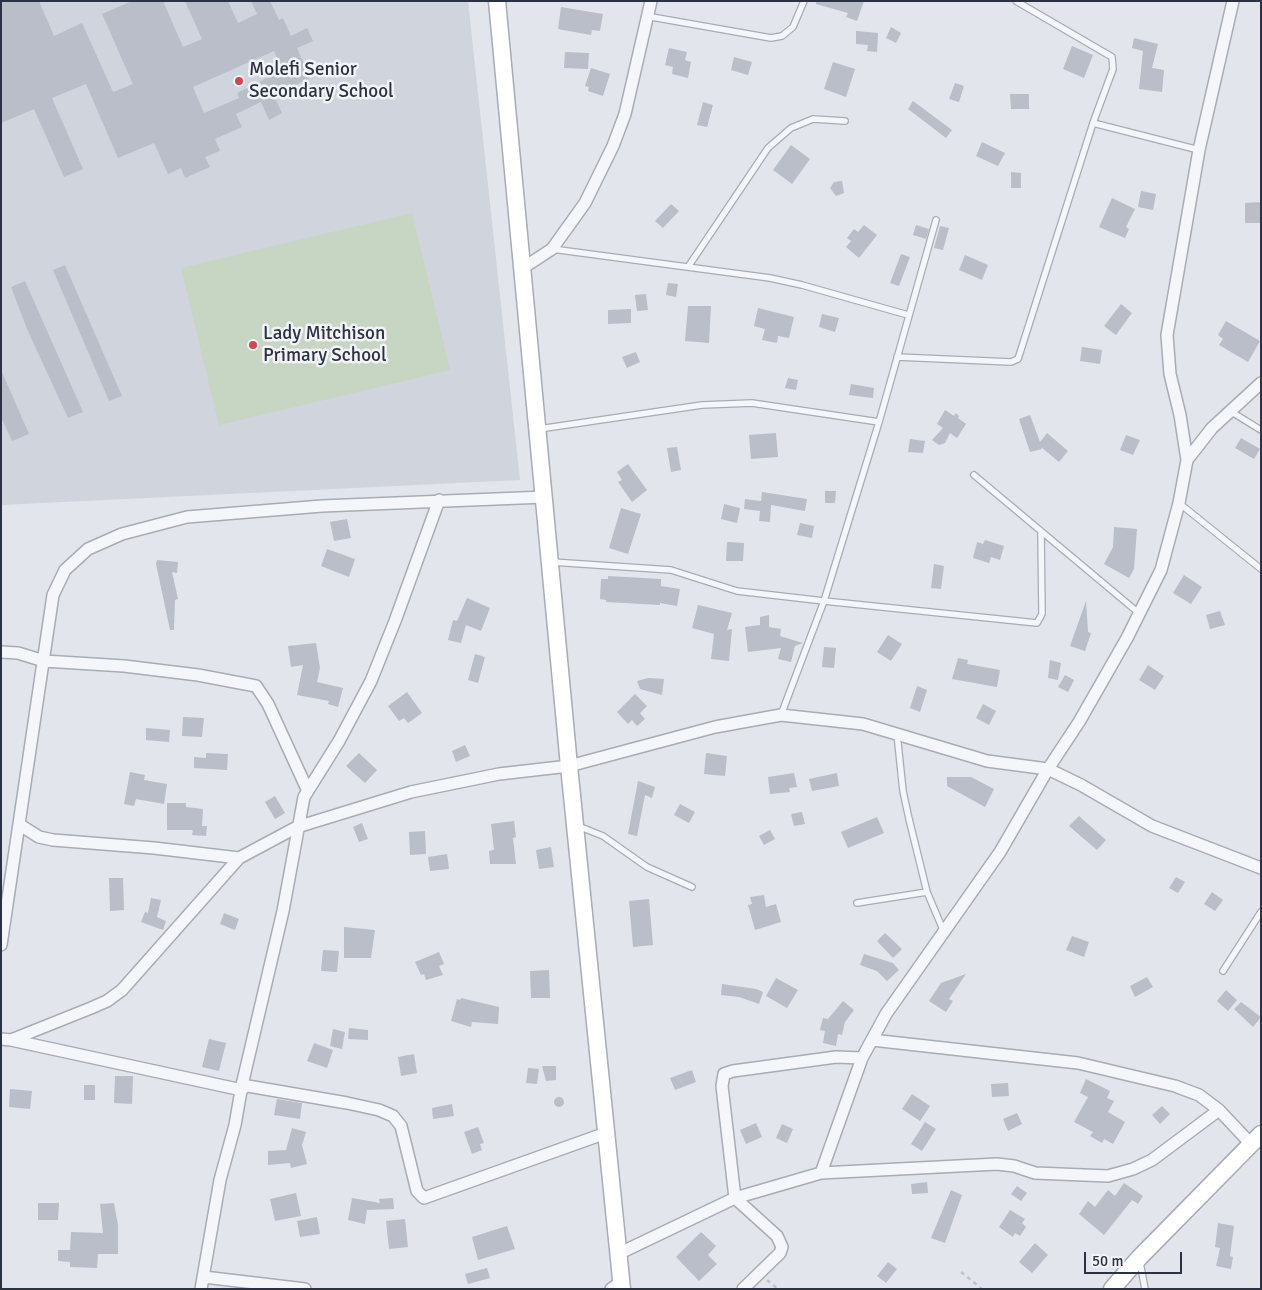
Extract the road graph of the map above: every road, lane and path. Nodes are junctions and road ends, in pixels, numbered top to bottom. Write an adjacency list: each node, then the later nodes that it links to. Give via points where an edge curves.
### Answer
1 (497, 1): 13 (main road)
2 (651, 1): 6 (street)
3 (804, 1): 6 (lane, via 793,27 782,36 771,38)
4 (1233, 1): 9 (street)
5 (1021, 2): 8 (lane, via 1112,57 1113,69)
6 (646, 16): 11 (street, via 625,114 613,146 585,203)
7 (845, 121): 12 (lane, via 813,119 791,128 768,148)
8 (1093, 123): 9 (lane); 15 (lane, via 1018,359 1012,362)
9 (1199, 150): 21 (street, via 1167,335 1170,374)
10 (936, 220): 14 (lane)
11 (552, 249): 12 (lane); 13 (street)
12 (688, 267): 14 (lane, via 736,272 802,285)
13 (523, 268): 19 (main road)
14 (908, 316): 15 (lane)
15 (897, 357): 18 (lane)
16 (1261, 383): 17 (street)
17 (1230, 411): 20 (lane); 21 (street)
18 (879, 422): 19 (lane, via 752,403 702,405); 29 (lane)
19 (538, 429): 23 (main road)
20 (1261, 430)
21 (1187, 460): 25 (street)
22 (974, 475): 26 (lane)
23 (545, 497): 24 (street); 27 (main road)
24 (439, 500): 32 (street, via 187,517 122,534 88,549 66,570 53,595); 37 (street, via 371,681 339,741)
25 (1179, 503): 28 (lane); 30 (street, via 1161,570)
26 (1041, 534): 29 (lane, via 1042,614 1037,623); 30 (lane)
27 (551, 562): 29 (lane, via 671,570 737,591); 35 (main road)
28 (1261, 569)
29 (824, 601): 33 (lane)
30 (1140, 614): 36 (street, via 1079,722)
31 (1, 652): 32 (street)
32 (44, 661): 37 (street, via 189,674 256,686 268,704); 38 (street)
33 (781, 715): 34 (street, via 849,721); 35 (street, via 724,725)
34 (897, 734): 36 (street, via 987,761); 44 (lane, via 905,804)
35 (569, 766): 39 (main road); 40 (street, via 443,784)
36 (1048, 769): 42 (street, via 1152,826); 47 (street, via 1000,852)
37 (307, 789): 40 (street)
38 (20, 825): 41 (street, via 39,837 53,840); 48 (street)
39 (576, 826): 43 (lane, via 603,836 647,866); 55 (main road)
40 (297, 827): 41 (street); 53 (street, via 283,910)
41 (239, 858): 50 (street, via 122,990 107,1001)
42 (1261, 868)
43 (692, 887)
44 (927, 892): 45 (lane); 47 (lane)
45 (857, 904)
46 (1261, 912): 49 (lane)
47 (944, 932): 51 (street, via 886,1014)
48 (1, 946)
49 (1223, 971)
50 (6, 1040): 53 (street)
51 (872, 1040): 52 (street); 54 (street, via 1078,1063 1175,1086 1199,1095)
52 (862, 1058): 57 (street); 58 (street, via 836,1057 724,1074 722,1086)
53 (242, 1088): 55 (street, via 347,1103 393,1116 401,1126 418,1191 424,1198); 62 (street, via 236,1125 220,1180)
54 (1220, 1110): 56 (street); 57 (street, via 1152,1160 1133,1170 1108,1176 1034,1173 997,1164)
55 (606, 1133): 59 (main road)
56 (1256, 1139): 60 (main road)
57 (820, 1173): 58 (street)
58 (735, 1198): 59 (street); 65 (street, via 777,1236 782,1246 780,1253)
59 (618, 1254): 63 (main road)
60 (1139, 1258): 67 (main road); 68 (lane)
61 (961, 1272): 66 (path)
62 (202, 1283): 64 (street)
63 (618, 1286)
64 (305, 1289)
65 (743, 1289)
66 (982, 1289)
67 (1112, 1289)
68 (1145, 1289)

